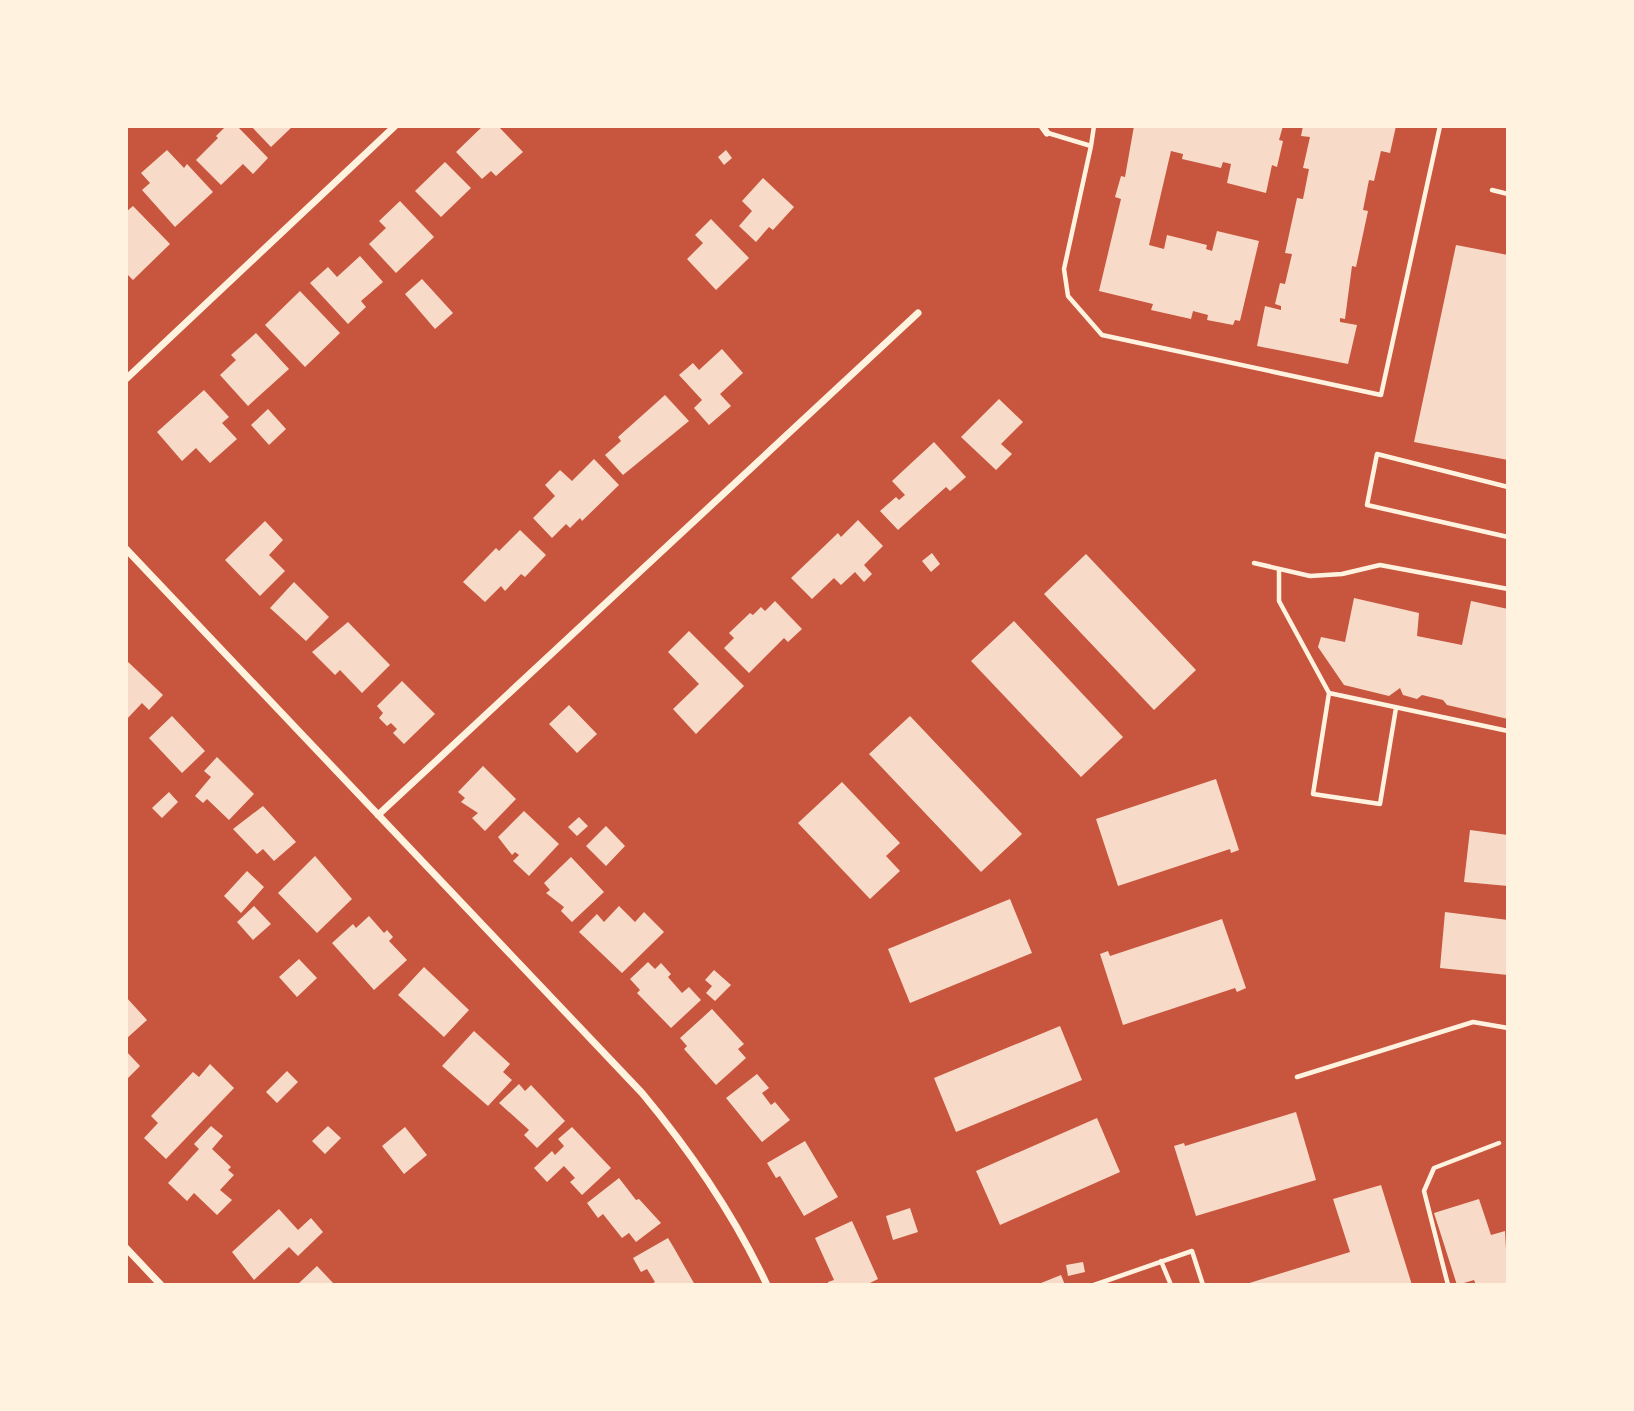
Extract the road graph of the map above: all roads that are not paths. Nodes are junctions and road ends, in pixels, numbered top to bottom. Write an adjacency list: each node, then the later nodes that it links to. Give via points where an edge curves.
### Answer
1 (396, 126): 9 (street)
2 (1094, 126): 5 (lane)
3 (1440, 126): 5 (lane, via 1381,395 1102,335 1068,296 1064,269)
4 (1044, 129): 5 (lane)
5 (1091, 146)
6 (1492, 190): 7 (lane)
7 (1508, 194)
8 (918, 313): 19 (street)
9 (126, 379)
10 (1508, 488): 11 (lane, via 1377,454 1367,505)
11 (1508, 537)
12 (126, 549): 19 (street)
13 (1254, 563): 14 (lane)
14 (1279, 569): 15 (lane, via 1310,576 1380,565); 16 (lane, via 1279,601)
15 (1508, 589)
16 (1329, 693): 17 (lane); 17 (lane, via 1314,794 1380,804)
17 (1396, 708): 18 (lane)
18 (1508, 731)
19 (378, 815): 26 (street, via 666,1122 715,1189)
20 (1508, 1028): 21 (lane, via 1473,1023)
21 (1297, 1077)
22 (1499, 1143): 30 (lane, via 1434,1168 1424,1191)
23 (126, 1248): 25 (street)
24 (1161, 1261): 27 (lane); 28 (lane); 29 (lane, via 1192,1251)
25 (161, 1285)
26 (767, 1285)
27 (1094, 1285)
28 (1171, 1285)
29 (1203, 1285)
30 (1448, 1285)

